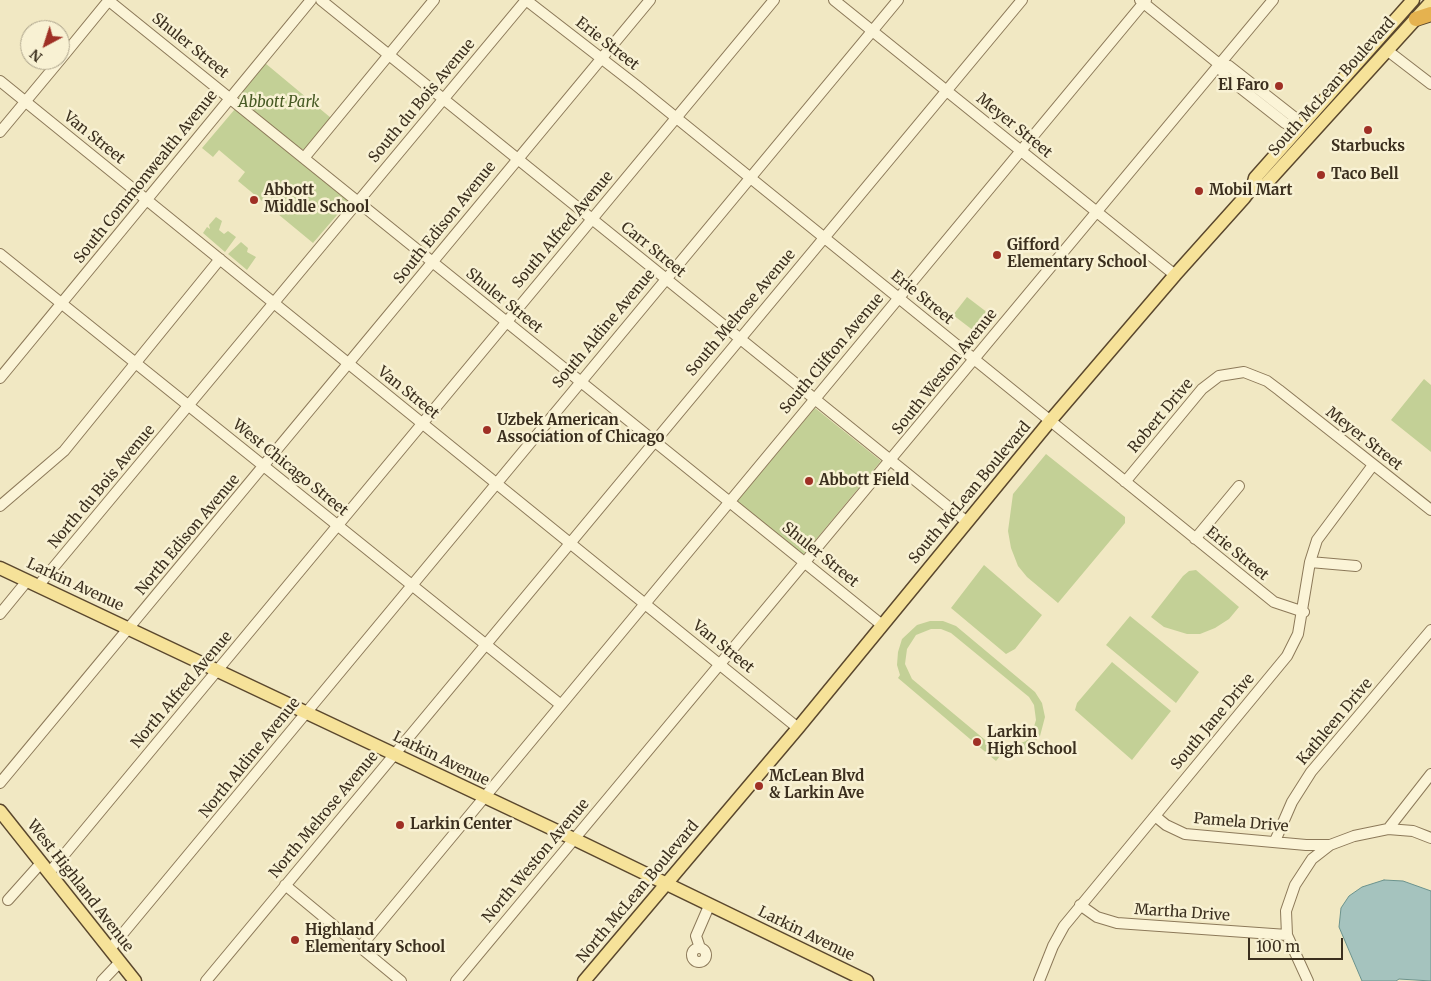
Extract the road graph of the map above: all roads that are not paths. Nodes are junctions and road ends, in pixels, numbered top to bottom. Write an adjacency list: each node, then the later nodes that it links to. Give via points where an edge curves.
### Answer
1 (109, 0): 18 (street); 27 (street, Shuler Street)
2 (311, 0): 27 (street, South Commonwealth Avenue)
3 (321, 0): 20 (street, Carr Street)
4 (434, 0): 20 (street)
5 (526, 0): 21 (street, Erie Street); 28 (street, South du Bois Avenue)
6 (650, 0): 21 (street, South Edison Avenue)
7 (774, 0): 30 (street, South Alfred Avenue)
8 (834, 0): 17 (street, Meyer Street)
9 (898, 0): 17 (street, South Aldine Avenue)
10 (1022, 0): 26 (street, South Melrose Avenue)
11 (1273, 0): 22 (street, South Weston Avenue)
12 (1413, 0): 31 (main road, South McLean Boulevard)
13 (1143, 1): 22 (street); 33 (street, South Clifton Avenue)
14 (1431, 2): 16 (main road, South McLean Boulevard)
15 (1431, 14): 16 (highway)
16 (1416, 19): 19 (main road, South McLean Boulevard)
17 (872, 31): 26 (street, Meyer Street); 36 (street, South Aldine Avenue)
18 (70, 48)
19 (1388, 50): 25 (street); 37 (main road, South McLean Boulevard, via 1265,185)
20 (389, 55): 28 (street, Carr Street); 34 (street)
21 (602, 58): 30 (street, Erie Street); 35 (street, South Edison Avenue)
22 (1219, 64): 31 (street, via 1224,75 1285,124); 40 (street, South Weston Avenue)
23 (52, 70): 29 (street)
24 (0, 81): 29 (street, Van Street)
25 (1431, 84)
26 (946, 91): 33 (street, Meyer Street); 42 (street, South Melrose Avenue)
27 (230, 98): 34 (street, Shuler Street); 38 (street, South Commonwealth Avenue)
28 (443, 99): 35 (street, Carr Street); 39 (street, South du Bois Avenue)
29 (26, 102): 32 (street); 38 (street, Van Street)
30 (676, 118): 36 (street, Erie Street); 41 (street, South Alfred Avenue)
31 (1297, 129): 37 (main road, South McLean Boulevard, via 1255,178)
32 (0, 132)
33 (1021, 151): 40 (street, Meyer Street); 48 (street, South Clifton Avenue)
34 (304, 158): 39 (street, Shuler Street)
35 (517, 159): 41 (street, Carr Street); 45 (street, South Edison Avenue)
36 (749, 177): 42 (street, Erie Street); 47 (street, South Aldine Avenue)
37 (1253, 186): 46 (main road, South McLean Boulevard)
38 (146, 199): 44 (street, Van Street); 50 (street, South Commonwealth Avenue)
39 (358, 202): 45 (street, Shuler Street); 49 (street, South du Bois Avenue)
40 (1096, 212): 46 (street, Meyer Street); 53 (street, South Weston Avenue)
41 (592, 219): 47 (street, Carr Street); 51 (street, South Alfred Avenue)
42 (823, 237): 48 (street, Erie Street); 52 (street, South Melrose Avenue)
43 (0, 254): 50 (street, West Chicago Street)
44 (220, 259): 49 (street, Van Street); 55 (street)
45 (432, 263): 51 (street, Shuler Street); 54 (street, South Edison Avenue)
46 (1175, 275): 61 (main road, South McLean Boulevard)
47 (666, 279): 52 (street, Carr Street); 57 (street, South Aldine Avenue)
48 (899, 298): 53 (street, Erie Street); 59 (street, South Clifton Avenue)
49 (274, 303): 54 (street, Van Street); 60 (street, South du Bois Avenue)
50 (62, 304): 55 (street, West Chicago Street); 56 (street, South Commonwealth Avenue)
51 (506, 322): 57 (street, Shuler Street); 62 (street, South Alfred Avenue)
52 (740, 338): 59 (street, Carr Street); 63 (street, South Melrose Avenue)
53 (974, 360): 61 (street, Erie Street); 64 (street, South Weston Avenue)
54 (348, 363): 62 (street, Van Street); 66 (street, South Edison Avenue)
55 (136, 364): 60 (street, West Chicago Street); 71 (street, via 64,451)
56 (0, 378)
57 (581, 381): 63 (street, Shuler Street); 68 (street, South Aldine Avenue)
58 (1279, 390): 65 (street, Meyer Street); 67 (street, Robert Drive, via 1244,372 1219,376 1210,382)
59 (814, 398): 64 (street, Carr Street); 70 (street, South Clifton Avenue)
60 (188, 406): 66 (street, West Chicago Street); 81 (street, North du Bois Avenue)
61 (1050, 422): 67 (street, Erie Street); 73 (main road, South McLean Boulevard)
62 (422, 423): 68 (street, Van Street); 74 (street, South Alfred Avenue)
63 (655, 440): 70 (street, Shuler Street); 76 (street, South Melrose Avenue)
64 (892, 460): 73 (street, Carr Street); 77 (street, South Weston Avenue)
65 (1373, 465): 72 (street, Meyer Street); 78 (street, South Jane Drive, via 1322,530)
66 (264, 467): 74 (street, West Chicago Street); 87 (street, North Edison Avenue)
67 (1124, 482): 75 (street, Erie Street)
68 (495, 483): 76 (street, Van Street); 82 (street, South Aldine Avenue)
69 (1239, 486): 75 (street)
70 (731, 501): 77 (street, Shuler Street); 83 (street, South Clifton Avenue)
71 (0, 506)
72 (1431, 510)
73 (967, 522): 86 (main road, South McLean Boulevard)
74 (338, 526): 82 (street, West Chicago Street); 91 (street, North Alfred Avenue)
75 (1195, 539): 84 (street, Erie Street, via 1274,602)
76 (569, 543): 83 (street, Van Street); 89 (street, South Melrose Avenue)
77 (806, 562): 86 (street, Shuler Street); 90 (street, South Weston Avenue)
78 (1310, 562): 79 (street); 84 (street, South Jane Drive)
79 (1356, 566)
80 (0, 568): 81 (main road, Larkin Avenue)
81 (33, 584): 85 (street, North du Bois Avenue); 87 (main road, Larkin Avenue)
82 (412, 586): 89 (street, West Chicago Street); 93 (street, North Aldine Avenue)
83 (645, 604): 90 (street, Van Street); 92 (street, South Clifton Avenue)
84 (1304, 612): 101 (street, South Jane Drive, via 1287,656)
85 (0, 614)
86 (882, 625): 94 (main road, South McLean Boulevard)
87 (130, 629): 91 (main road, Larkin Avenue); 98 (street, North Edison Avenue)
88 (1431, 632): 106 (street, Kathleen Drive, via 1311,772 1292,802)
89 (485, 645): 92 (street, West Chicago Street); 95 (street, North Melrose Avenue)
90 (721, 665): 94 (street, Van Street); 96 (street, South Weston Avenue)
91 (217, 671): 93 (main road, Larkin Avenue); 108 (street, North Alfred Avenue)
92 (561, 706): 99 (street, South Clifton Avenue)
93 (306, 713): 95 (main road, Larkin Avenue); 117 (street, North Aldine Avenue)
94 (798, 728): 102 (main road, South McLean Boulevard)
95 (394, 754): 99 (main road, Larkin Avenue); 110 (street, North Melrose Avenue)
96 (640, 762): 105 (street, North Weston Avenue)
97 (1431, 774): 103 (street)
98 (0, 783)
99 (484, 798): 105 (main road, Larkin Avenue); 115 (street, South Clifton Avenue)
100 (0, 811): 108 (main road, West Highland Avenue)
101 (1155, 816): 106 (street, Pamela Drive, via 1185,834); 112 (street, South Jane Drive)
102 (716, 824): 109 (main road, North McLean Boulevard)
103 (1388, 828): 104 (street, via 1413,831); 107 (street)
104 (1431, 838)
105 (574, 839): 109 (main road, Larkin Avenue); 123 (street, North Weston Avenue)
106 (1274, 841): 107 (street, Pamela Drive)
107 (1330, 845): 114 (street, via 1312,859 1291,893 1286,911)
108 (45, 868): 111 (street, North Alfred Avenue); 117 (main road, West Highland Avenue)
109 (665, 884): 113 (main road, Larkin Avenue); 124 (main road, North McLean Boulevard)
110 (285, 885): 115 (street); 121 (street, North Melrose Avenue)
111 (8, 900)
112 (1080, 905): 114 (street, Martha Drive, via 1097,917 1117,923); 126 (street, South Jane Drive, via 1059,933)
113 (710, 906): 116 (street, via 696,936); 125 (main road, Larkin Avenue)
114 (1287, 935): 127 (street)
115 (361, 946): 122 (street)
116 (700, 948)
117 (110, 949): 118 (main road, West Highland Avenue)
118 (120, 962): 119 (street); 120 (main road, West Highland Avenue)
119 (102, 981)
120 (135, 981)
121 (206, 981)
122 (401, 981)
123 (456, 981)
124 (584, 981)
125 (867, 981)
126 (1039, 981)
127 (1308, 981)

